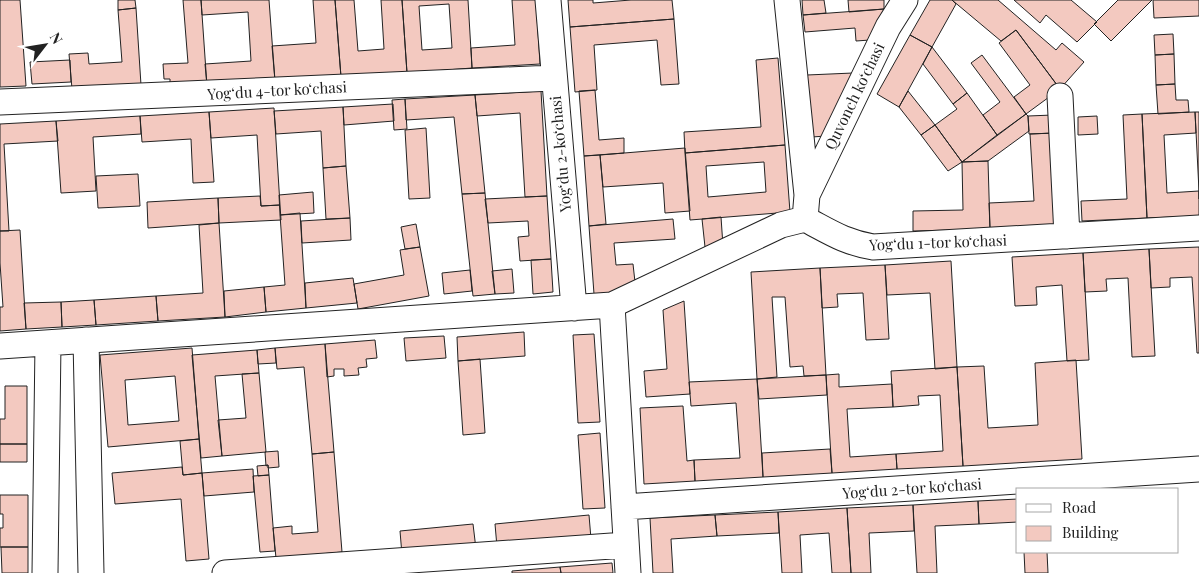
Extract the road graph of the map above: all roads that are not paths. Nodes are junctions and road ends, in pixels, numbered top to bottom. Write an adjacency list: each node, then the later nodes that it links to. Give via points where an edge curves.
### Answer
1 (548, 0): 4 (street, Yogʻdu 2-koʻchasi)
2 (787, 0): 7 (street)
3 (905, 0): 7 (street, Quvonch koʻchasi, via 888,27)
4 (553, 78): 6 (street, Yogʻdu 4-tor koʻchasi); 11 (street, Yogʻdu 2-koʻchasi)
5 (1060, 96): 9 (street)
6 (0, 102)
7 (806, 207): 9 (street, Yogʻdu 1-tor koʻchasi, via 839,238 873,247); 10 (street, via 776,228)
8 (1199, 228): 9 (street, Yogʻdu 1-tor koʻchasi)
9 (1067, 236)
10 (612, 305): 11 (street); 16 (street)
11 (574, 308): 12 (street)
12 (86, 340): 13 (street); 19 (street)
13 (48, 343): 14 (street); 18 (street)
14 (0, 346)
15 (1199, 469): 16 (street, Yogʻdu 2-tor koʻchasi)
16 (624, 507): 17 (street)
17 (626, 545): 20 (street); 21 (street)
18 (45, 573)
19 (91, 573)
20 (225, 573)
21 (628, 573)

